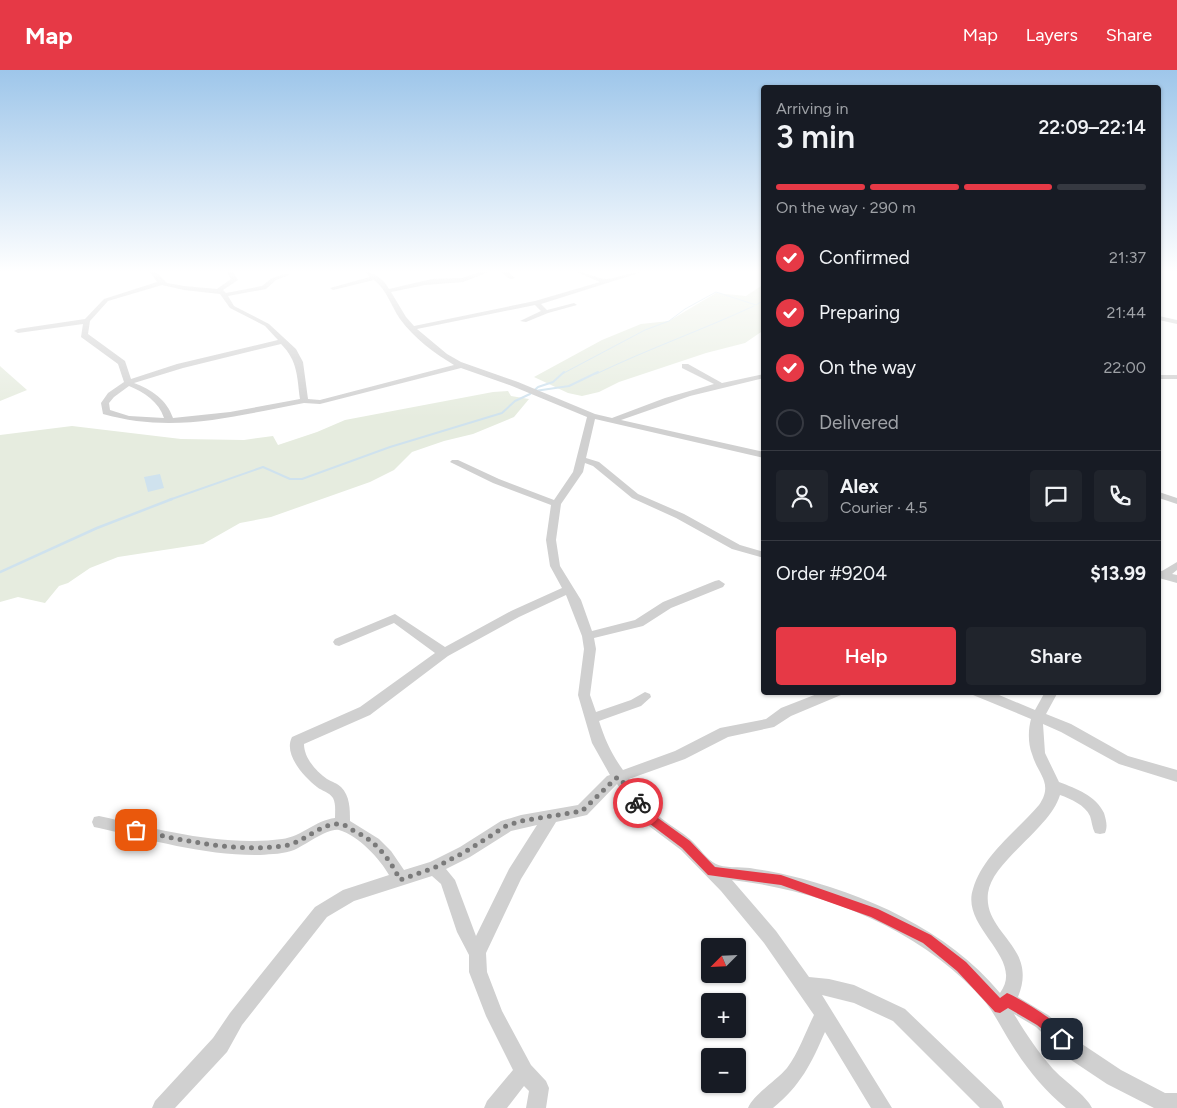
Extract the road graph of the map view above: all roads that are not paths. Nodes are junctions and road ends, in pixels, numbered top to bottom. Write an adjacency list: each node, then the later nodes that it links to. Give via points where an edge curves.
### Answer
1 (258, 320): 7 (street)
2 (405, 320): 5 (street)
3 (449, 320): 5 (street)
4 (87, 321): 6 (street); 13 (street, via 84,337 122,363)
5 (412, 328): 8 (street, via 444,356)
6 (18, 331)
7 (283, 341): 13 (street); 15 (street, via 298,360)
8 (463, 365): 15 (street, via 328,400); 16 (street)
9 (685, 366): 14 (street)
10 (761, 377): 14 (street)
11 (1161, 377): 12 (street)
12 (1177, 377)
13 (128, 382): 17 (street, via 153,396); 17 (street, via 105,403 106,412 127,418)
14 (719, 384): 18 (street)
15 (304, 401): 17 (street, via 202,418)
16 (592, 416): 18 (street); 20 (street)
17 (169, 420)
18 (612, 421): 19 (street)
19 (761, 454)
20 (581, 459): 24 (street, via 578,472); 25 (street, via 596,464 635,496 736,547)
21 (455, 462): 24 (street)
22 (1161, 496): 23 (street)
23 (1177, 501)
24 (556, 504): 30 (street, via 551,550)
25 (761, 554)
26 (1177, 565): 27 (street)
27 (1161, 575): 28 (street)
28 (1177, 579)
29 (719, 584): 31 (street, via 667,605 640,623)
30 (569, 589): 31 (street); 33 (street)
31 (588, 636): 39 (street, via 590,650 584,695)
32 (339, 642): 33 (street, via 395,618)
33 (444, 653): 45 (street, via 365,711 298,741 297,748 303,762 321,782 334,788 344,810)
34 (828, 695): 41 (street, via 786,712 769,723 725,732 680,755)
35 (985, 695): 38 (street)
36 (1051, 695): 38 (street)
37 (645, 697): 39 (street)
38 (1038, 717): 40 (street, via 1085,737 1124,760); 42 (street, via 1038,752)
39 (591, 720): 41 (street, via 599,743)
40 (1177, 776)
41 (620, 778): 43 (street, via 612,780 582,811); 48 (street, via 654,821 686,845)
42 (1054, 786): 46 (street, via 1080,797 1094,808 1098,812); 52 (street, via 1043,811 996,862 980,894 981,910 1010,957 1016,977 1014,987)
43 (550, 816): 47 (street, via 506,826); 50 (street, via 515,874)
44 (99, 822): 45 (street, via 211,846 242,847 289,844 327,826)
45 (344, 824): 49 (street, via 381,850)
46 (1100, 828)
47 (434, 868): 49 (street); 50 (street, via 447,880 465,932)
48 (712, 871): 51 (street, via 770,937); 52 (street, via 781,880 874,913 927,939)
49 (400, 880): 57 (street, via 349,895 321,912 236,1019 220,1045)
50 (477, 953): 54 (street, via 478,972 485,992)
51 (804, 986): 53 (street); 61 (street, via 830,987 899,1015)
52 (1003, 1003): 55 (street, via 1042,1021 1075,1051 1114,1078 1164,1103); 62 (street, via 1034,1060)
53 (824, 1014): 56 (street); 60 (street, via 797,1068 777,1094)
54 (524, 1072): 58 (street); 59 (street, via 539,1088)
55 (1177, 1103)
56 (877, 1105)
57 (162, 1108)
58 (494, 1108)
59 (536, 1108)
60 (758, 1108)
61 (994, 1108)
62 (1082, 1108)

